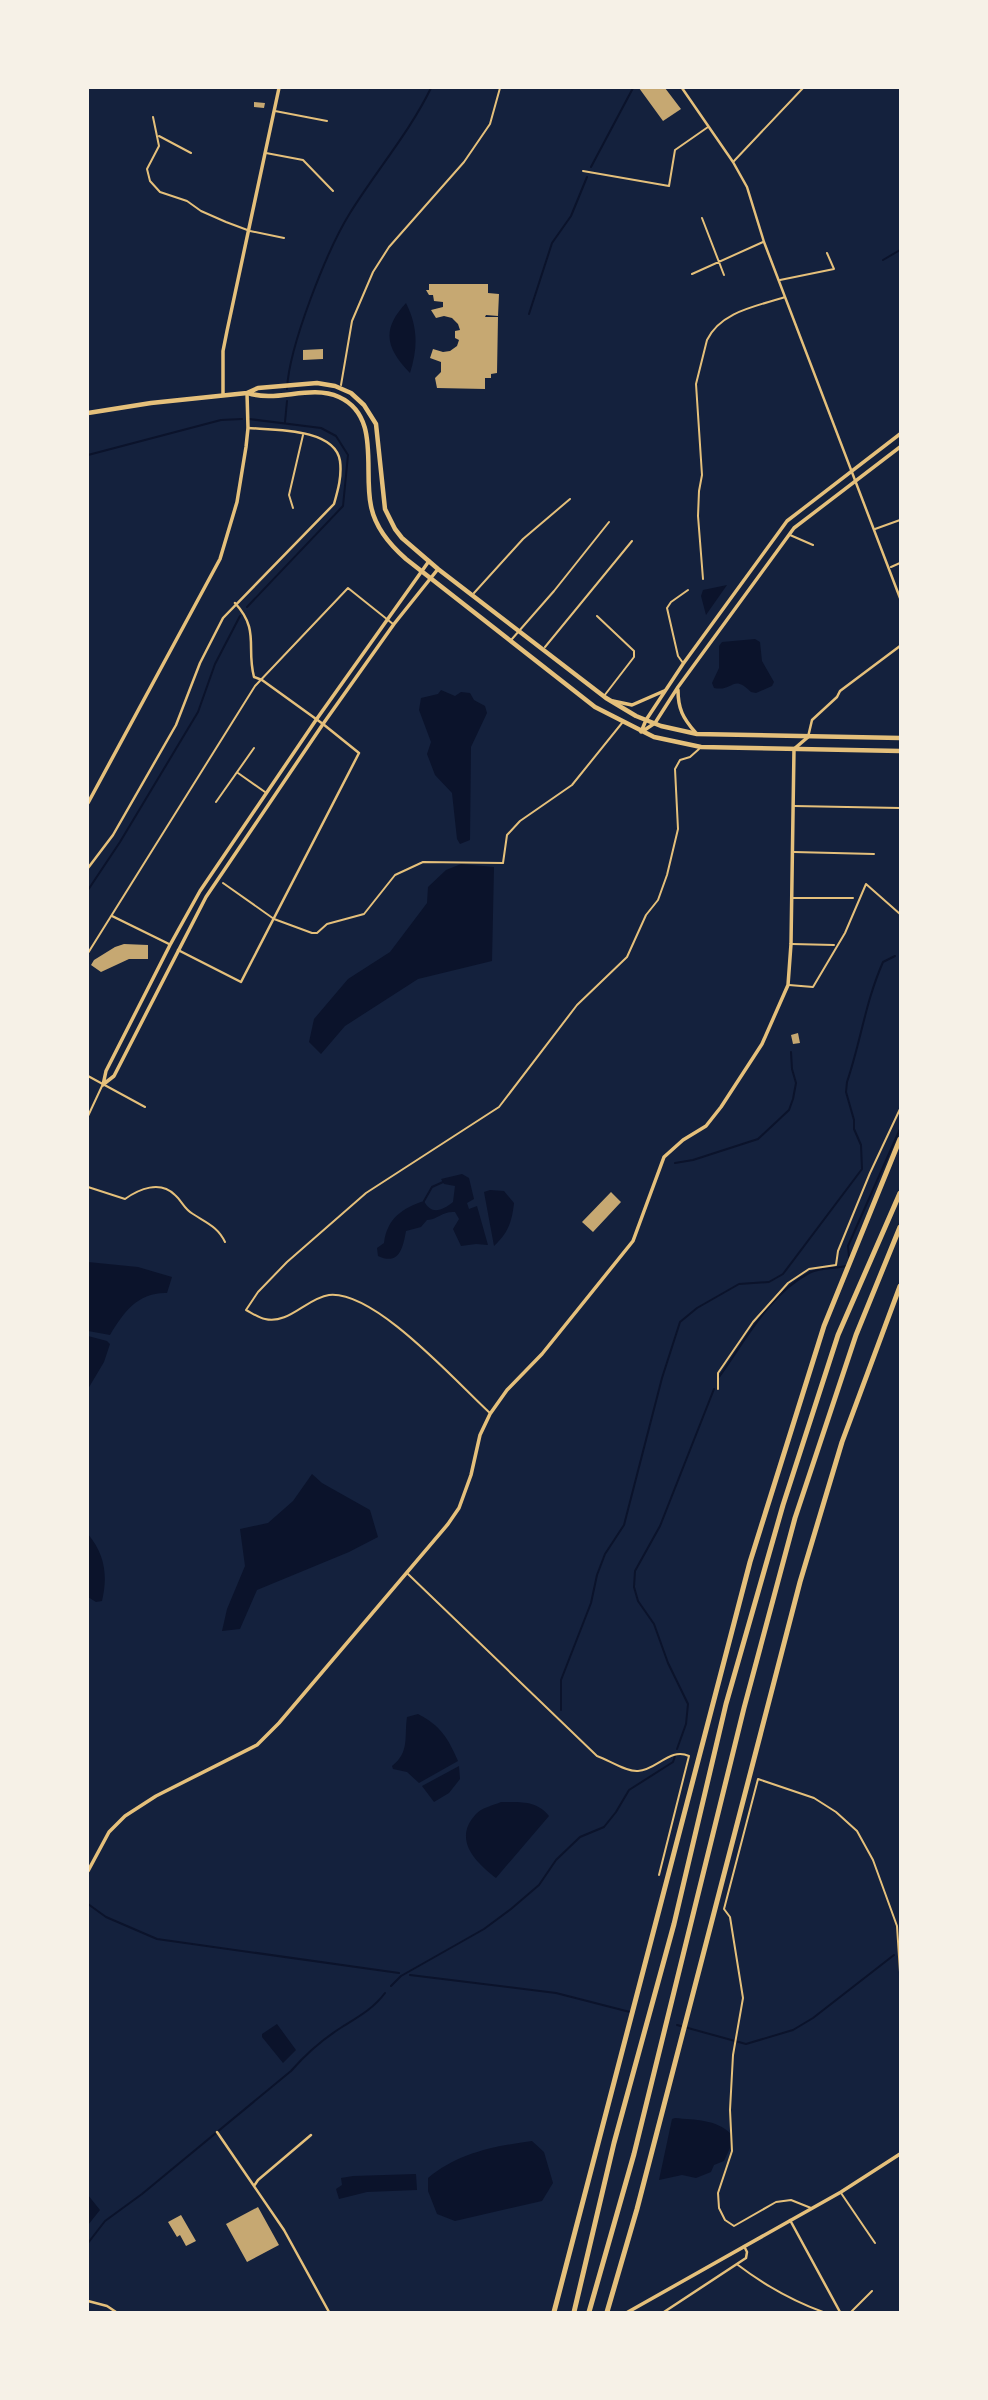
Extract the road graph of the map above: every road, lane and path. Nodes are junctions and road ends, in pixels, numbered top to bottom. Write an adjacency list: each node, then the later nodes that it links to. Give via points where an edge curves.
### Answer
1 (279, 88): 5 (street)
2 (500, 88): 25 (lane, via 490,124 464,162 389,247 373,272 352,321)
3 (682, 88): 8 (street)
4 (803, 88): 12 (lane)
5 (274, 111): 7 (lane); 11 (street)
6 (153, 117): 9 (lane)
7 (327, 121)
8 (709, 126): 12 (street); 13 (lane, via 675,150 668,186)
9 (158, 136): 10 (lane); 16 (lane, via 159,146 148,169 150,181 160,192)
10 (191, 153)
11 (265, 153): 14 (lane, via 303,160); 16 (street)
12 (733, 162): 18 (street, via 747,187)
13 (583, 171)
14 (333, 191)
15 (702, 218): 20 (lane)
16 (250, 231): 17 (lane); 27 (street, via 223,351)
17 (284, 238)
18 (764, 242): 20 (lane); 23 (street)
19 (827, 253): 23 (lane, via 834,270)
20 (720, 262): 21 (lane); 22 (lane)
21 (692, 274)
22 (724, 275)
23 (779, 280): 24 (street)
24 (786, 297): 33 (street); 49 (lane, via 741,310 708,341 696,384)
25 (340, 387): 26 (main road, via 317,383 258,387); 43 (main road, via 364,405 376,424 389,519 402,538)
26 (247, 393): 27 (main road); 29 (street); 47 (main road, via 259,397 330,395 355,410 368,441 375,518 393,546)
27 (223, 395): 28 (main road)
28 (88, 413)
29 (248, 428): 30 (street); 82 (street, via 237,502 220,559)
30 (303, 434): 36 (lane, via 289,495); 53 (street, via 323,438 340,459 334,504)
31 (901, 435): 33 (street)
32 (901, 447): 34 (street)
33 (852, 471): 34 (street); 61 (street, via 787,521)
34 (856, 480): 39 (street); 40 (street)
35 (570, 499): 51 (lane, via 523,538)
36 (293, 508)
37 (901, 520): 39 (lane)
38 (609, 522): 57 (lane)
39 (874, 529): 45 (street)
40 (789, 534): 42 (lane); 63 (street)
41 (632, 541): 60 (lane)
42 (813, 545)
43 (429, 561): 46 (main road); 47 (street)
44 (901, 563): 45 (lane)
45 (890, 567): 52 (street)
46 (438, 569): 48 (street); 51 (main road)
47 (423, 572): 48 (main road); 55 (street)
48 (430, 578): 56 (street); 58 (main road)
49 (703, 579)
50 (688, 590): 61 (lane, via 667,608)
51 (472, 594): 57 (main road)
52 (901, 598)
53 (235, 603): 62 (street, via 246,614 252,669 254,677); 87 (street, via 200,663 176,725 113,835)
54 (597, 616): 65 (lane, via 634,651)
55 (387, 620): 56 (lane); 62 (lane, via 348,588); 66 (street)
56 (394, 624): 68 (street)
57 (519, 631): 58 (lane); 60 (main road)
58 (511, 639): 69 (main road)
59 (901, 646): 73 (street, via 840,691 812,720)
60 (543, 650): 65 (main road)
61 (683, 663): 64 (street)
62 (262, 680): 66 (street); 92 (lane, via 254,686)
63 (678, 687): 70 (street); 72 (street, via 682,718)
64 (666, 690): 65 (street, via 632,705); 67 (street)
65 (605, 697): 67 (main road)
66 (316, 720): 68 (street); 80 (street)
67 (646, 720): 70 (main road); 71 (street)
68 (323, 723): 93 (street, via 359,753); 97 (street, via 206,897)
69 (623, 723): 71 (main road); 93 (lane, via 572,785 506,835 503,863 415,865 395,875 364,914 327,924 317,933)
70 (655, 723): 71 (street); 72 (main road)
71 (641, 732): 75 (main road)
72 (697, 734): 73 (main road)
73 (808, 737): 74 (main road); 77 (street)
74 (901, 738)
75 (701, 747): 77 (main road); 112 (lane, via 680,760 675,769 678,830 667,875 627,957 577,1004 499,1107 366,1193 287,1262 246,1310 276,1320 332,1295 360,1303 395,1323)
76 (254, 748): 79 (lane)
77 (794, 750): 78 (main road); 83 (street)
78 (901, 751)
79 (237, 772): 80 (lane); 81 (lane)
80 (266, 793): 95 (street)
81 (216, 802)
82 (88, 803)
83 (793, 806): 84 (lane); 85 (street)
84 (901, 808)
85 (793, 852): 86 (lane); 89 (street)
86 (874, 854)
87 (88, 868)
88 (223, 883): 93 (lane)
89 (792, 898): 90 (lane); 94 (street)
90 (853, 898)
91 (901, 914): 99 (lane, via 866,884 845,933 813,988)
92 (112, 916): 95 (street); 98 (lane)
93 (274, 919): 97 (street, via 241,982)
94 (791, 944): 96 (lane); 99 (street)
95 (170, 945): 101 (street)
96 (834, 945)
97 (178, 950): 101 (street, via 114,1076)
98 (88, 953)
99 (788, 985): 112 (street, via 762,1044 721,1107 706,1126 664,1157 633,1241)
100 (88, 1076): 101 (lane)
101 (103, 1085): 102 (lane); 104 (lane)
102 (145, 1107)
103 (901, 1109): 111 (lane, via 870,1173 836,1265 809,1269 788,1283 753,1322 718,1373)
104 (88, 1116)
105 (901, 1139): 131 (highway, via 824,1326 750,1562)
106 (88, 1187): 109 (lane, via 125,1199 151,1186 165,1188 183,1207 220,1230)
107 (901, 1193): 132 (highway, via 838,1335 783,1505 726,1704)
108 (901, 1227): 133 (highway, via 856,1335 795,1518 634,2154)
109 (225, 1242)
110 (901, 1286): 134 (highway, via 842,1442 800,1582)
111 (718, 1389)
112 (490, 1414): 113 (street, via 459,1508)
113 (408, 1573): 114 (street, via 257,1745 125,1816 109,1832); 115 (lane, via 597,1756 635,1771 671,1756 689,1756)
114 (88, 1871)
115 (659, 1875)
116 (901, 1972): 122 (lane, via 897,1926 857,1831 814,1798 758,1779 724,1909 730,1917 743,1989 730,2110 733,2143 718,2193 719,2208 734,2226 776,2202 790,2200)
117 (217, 2132): 120 (street)
118 (311, 2135): 120 (street)
119 (901, 2154): 121 (street)
120 (254, 2186): 130 (street)
121 (841, 2192): 122 (street); 124 (lane)
122 (813, 2208): 123 (street)
123 (790, 2220): 125 (street); 138 (street)
124 (875, 2243)
125 (744, 2246): 126 (street, via 746,2258); 135 (street)
126 (737, 2264): 136 (street); 137 (lane)
127 (872, 2291): 139 (lane)
128 (88, 2301): 129 (street)
129 (116, 2312)
130 (329, 2312)
131 (554, 2312)
132 (574, 2312)
133 (589, 2312)
134 (607, 2312)
135 (628, 2312)
136 (664, 2312)
137 (823, 2312)
138 (840, 2312)
139 (851, 2312)

